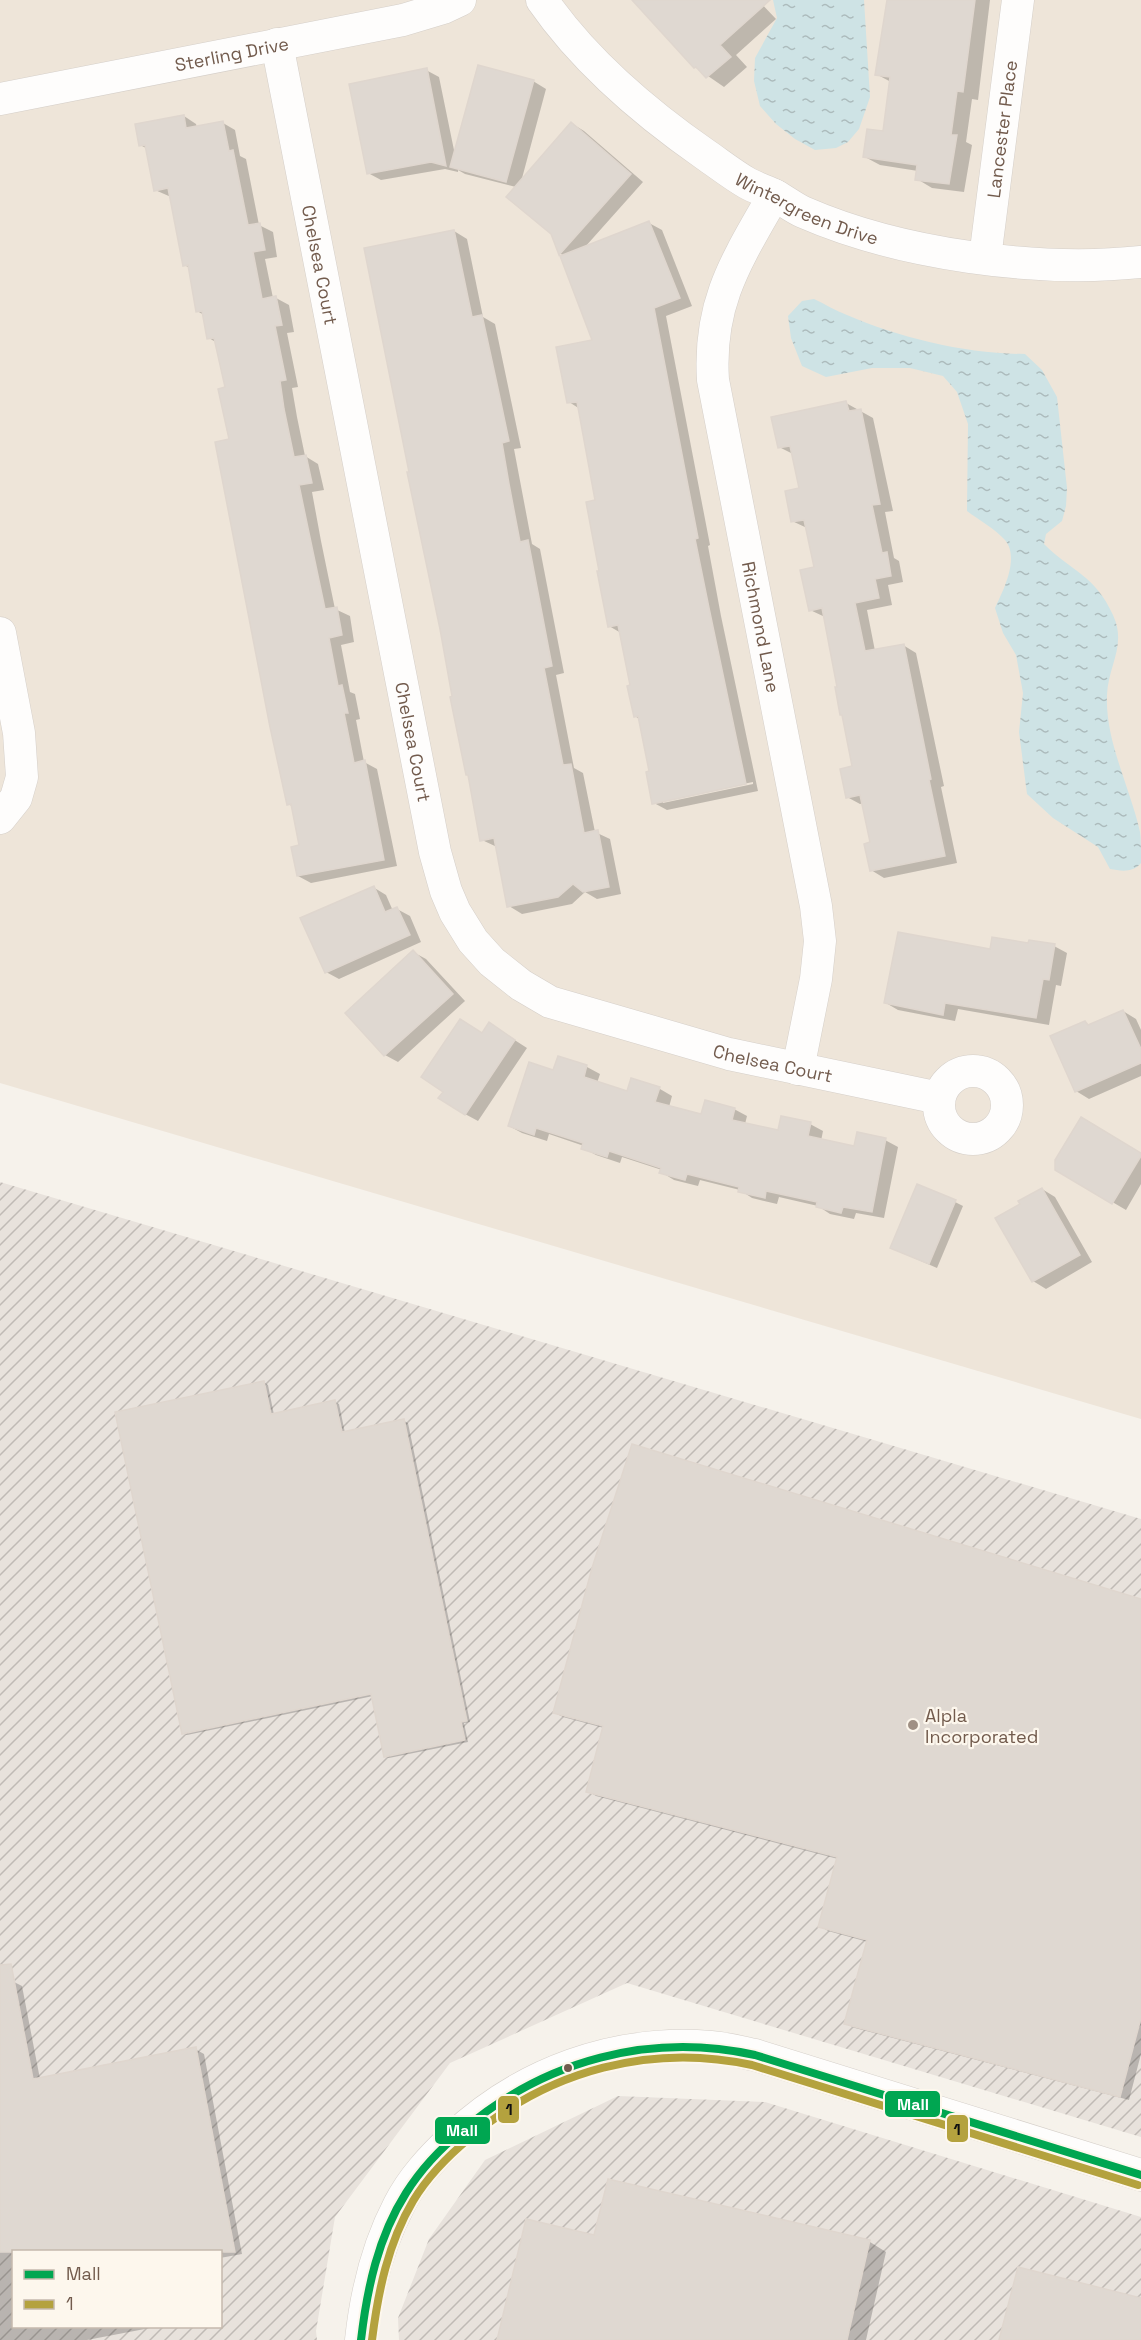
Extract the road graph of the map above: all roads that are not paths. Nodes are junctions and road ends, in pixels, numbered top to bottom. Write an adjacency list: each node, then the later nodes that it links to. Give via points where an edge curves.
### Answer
1 (460, 0): 4 (street, Sterling Drive, via 403,20)
2 (542, 0): 6 (street, Wintergreen Drive, via 607,77 646,111 745,182)
3 (1018, 0): 7 (street, Lancester Place)
4 (277, 45): 5 (street, Sterling Drive); 12 (street, Chelsea Court, via 435,852 455,912 492,962 550,1002 729,1054)
5 (0, 99)
6 (774, 195): 7 (street, Wintergreen Drive, via 803,212 857,231 914,247); 12 (street, Richmond Lane, via 724,290 711,355 816,906 820,942 816,980)
7 (985, 258): 8 (street, Wintergreen Drive, via 1026,264)
8 (1141, 262)
9 (0, 633): 10 (street)
10 (10, 740): 11 (street, via 22,777 16,798)
11 (0, 818)
12 (798, 1069): 13 (street, Chelsea Court)
13 (939, 1098)
14 (1141, 2175): 15 (street, via 756,2055 711,2047 663,2046 607,2054 572,2063 525,2084 477,2115 419,2174 399,2204 372,2275)
15 (361, 2340)

